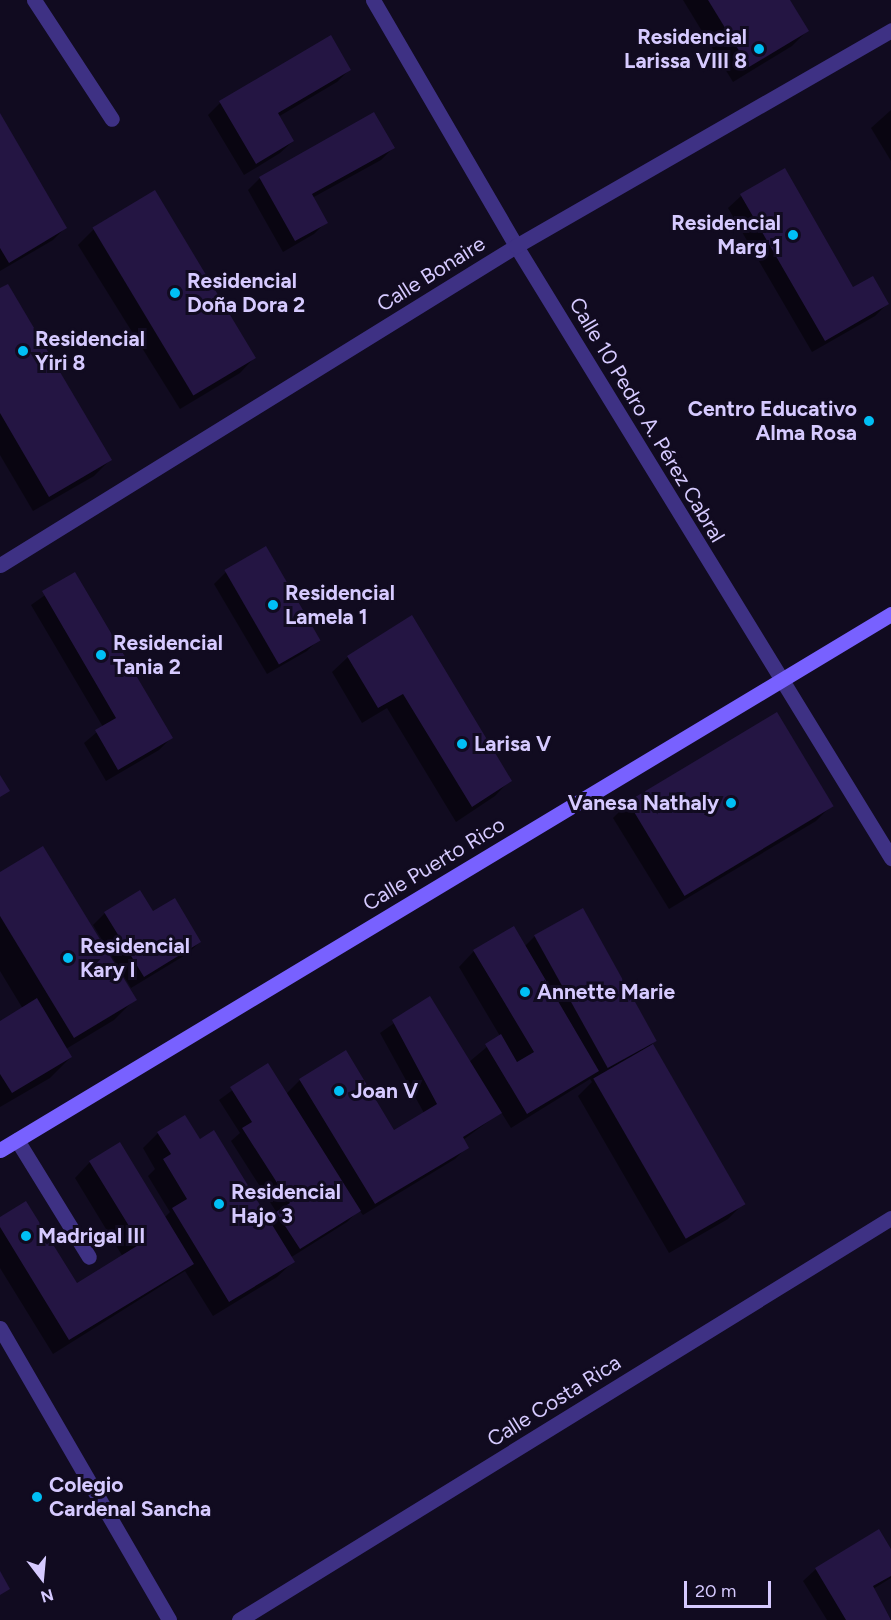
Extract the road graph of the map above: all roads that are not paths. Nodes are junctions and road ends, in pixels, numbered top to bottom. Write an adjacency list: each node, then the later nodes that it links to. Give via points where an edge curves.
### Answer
1 (33, 0): 4 (street)
2 (373, 0): 5 (street, Calle 10 Pedro A. Pérez Cabral)
3 (891, 30): 5 (street, Calle Bonaire)
4 (112, 119)
5 (516, 246): 6 (street, Calle Bonaire); 8 (street, Calle 10 Pedro A. Pérez Cabral)
6 (0, 565)
7 (891, 614): 8 (street, Calle Puerto Rico)
8 (781, 679): 9 (street, Calle 10 Pedro A. Pérez Cabral); 10 (street, Calle Puerto Rico)
9 (891, 858)
10 (18, 1140): 11 (street, Calle Puerto Rico); 13 (street)
11 (0, 1150)
12 (891, 1218): 16 (street, Calle Costa Rica)
13 (89, 1257)
14 (0, 1328): 15 (street)
15 (169, 1620)
16 (239, 1620)

